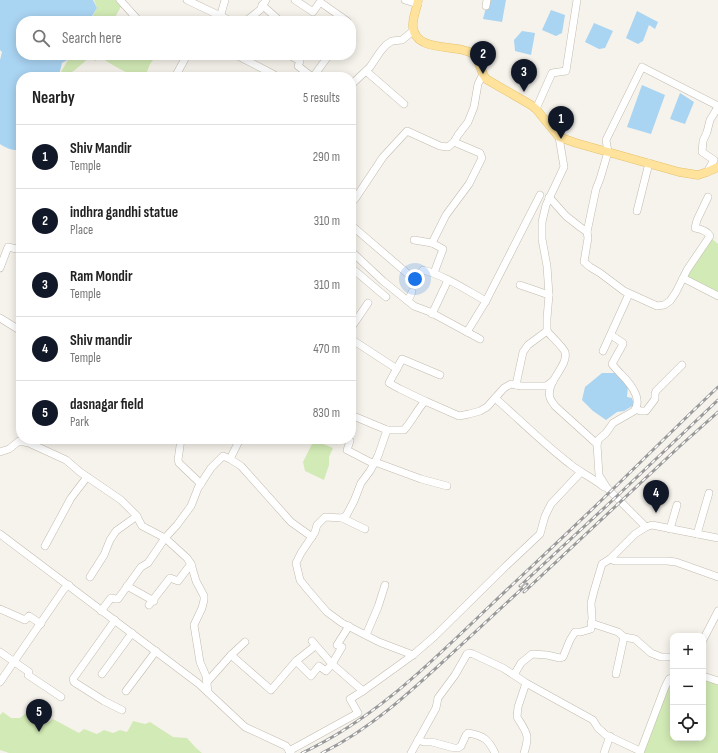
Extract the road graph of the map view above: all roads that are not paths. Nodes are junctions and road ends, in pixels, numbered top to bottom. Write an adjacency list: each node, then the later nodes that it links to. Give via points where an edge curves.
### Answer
1 (120, 0): 9 (street)
2 (187, 0): 10 (street)
3 (225, 0): 11 (street)
4 (295, 0): 14 (street, via 313,12 320,2)
5 (405, 0): 7 (street)
6 (577, 0): 29 (street, via 566,71 552,72)
7 (418, 2): 15 (main road, via 412,26)
8 (264, 3): 12 (street); 13 (street)
9 (134, 16)
10 (214, 16)
11 (220, 16)
12 (252, 16)
13 (276, 16)
14 (339, 16)
15 (414, 31): 20 (street, via 402,40 392,41 386,46); 25 (main road, via 423,42 474,54)
16 (184, 60): 21 (street)
17 (247, 60): 22 (street)
18 (300, 60): 23 (street, via 298,66)
19 (325, 60): 24 (street)
20 (366, 71): 26 (street); 27 (street)
21 (177, 72)
22 (269, 72)
23 (306, 72)
24 (317, 72)
25 (483, 74): 29 (main road, via 491,83); 31 (street, via 468,122)
26 (356, 80)
27 (404, 104)
28 (718, 106): 32 (street, via 642,67 606,140); 35 (street, via 710,120 702,152 714,160)
29 (536, 108): 30 (main road)
30 (560, 136): 32 (main road); 39 (street, via 564,167)
31 (454, 142): 38 (street, via 448,146 440,146 408,131 383,157); 44 (street, via 480,153 482,158 469,184 446,215)
32 (608, 152): 33 (main road); 42 (street, via 596,189)
33 (649, 163): 35 (main road, via 693,175); 40 (street)
34 (718, 167): 35 (main road)
35 (707, 172)
36 (540, 195): 61 (street)
37 (708, 197): 52 (street, via 695,228 710,236)
38 (356, 198)
39 (549, 198): 42 (street, via 566,216); 57 (street, via 542,222 542,239)
40 (636, 211)
41 (356, 229): 50 (street, via 415,280 423,270)
42 (587, 232): 56 (street, via 584,262)
43 (414, 240): 44 (street)
44 (432, 243): 50 (street, via 443,249)
45 (16, 249): 49 (street, via 8,247)
46 (356, 255): 47 (street)
47 (361, 260): 48 (street); 60 (street)
48 (356, 267)
49 (0, 268)
50 (434, 273): 53 (street)
51 (356, 275): 59 (street)
52 (683, 278): 56 (street, via 670,301 664,305 657,306); 58 (street)
53 (448, 280): 61 (street); 63 (street)
54 (520, 285): 57 (street)
55 (412, 292): 60 (street)
56 (629, 294): 69 (street)
57 (549, 295): 67 (street)
58 (718, 296)
59 (386, 297)
60 (408, 301): 63 (street)
61 (486, 301): 68 (street)
62 (368, 303): 65 (street)
63 (432, 314): 68 (street)
64 (0, 318): 66 (street)
65 (356, 321)
66 (16, 328)
67 (546, 330): 76 (street, via 564,352 565,361); 77 (street, via 523,352)
68 (467, 332): 70 (street)
69 (611, 335): 72 (street); 80 (street, via 624,344 612,364 630,382 637,398)
70 (480, 339)
71 (356, 342): 74 (street)
72 (603, 351)
73 (682, 365): 80 (street, via 656,390 655,399 646,411)
74 (397, 368): 75 (street, via 402,359); 79 (street, via 389,383)
75 (440, 375)
76 (553, 381): 77 (street, via 546,386); 88 (street, via 550,398 555,406)
77 (516, 385): 78 (street, via 511,384 504,388)
78 (495, 398): 79 (street, via 480,411 459,416); 92 (street, via 543,442)
79 (425, 401): 82 (street, via 404,430)
80 (636, 408): 88 (street, via 614,423)
81 (356, 417): 82 (street)
82 (387, 430): 91 (street)
83 (16, 444): 89 (street, via 9,450)
84 (31, 444): 93 (street, via 66,460)
85 (180, 444): 94 (street, via 179,463)
86 (238, 444): 90 (street)
87 (349, 444): 91 (street, via 347,450)
88 (597, 444): 96 (street, via 599,475)
89 (0, 452)
90 (230, 459): 94 (street, via 223,456 211,468); 106 (street, via 241,466 291,522)
91 (374, 463): 95 (street); 100 (street, via 361,483 346,516)
92 (581, 472): 96 (street); 132 (street, via 551,504 540,534)
93 (87, 477): 99 (street, via 121,500); 109 (street, via 71,498)
94 (201, 484): 107 (street, via 191,506)
95 (447, 486)
96 (610, 492): 101 (street)
97 (709, 492): 105 (street)
98 (677, 505): 103 (street)
99 (137, 516): 107 (street, via 142,526); 112 (street, via 116,532)
100 (342, 518): 102 (street); 106 (street, via 325,517 317,525)
101 (646, 527): 103 (street, via 652,525); 110 (street, via 635,534)
102 (365, 528)
103 (670, 529): 105 (street)
104 (0, 534): 114 (street)
105 (697, 534): 108 (street)
106 (312, 537): 123 (street, via 296,563 300,580 327,612)
107 (165, 538): 111 (street); 116 (street, via 148,563 141,567)
108 (718, 538)
109 (45, 546)
110 (610, 559): 113 (street, via 676,562); 121 (street, via 602,564 591,603)
111 (191, 564): 116 (street, via 178,581 170,578 151,603); 144 (street, via 204,596 202,608 194,625 200,662)
112 (90, 577)
113 (718, 577)
114 (69, 585): 118 (street); 122 (street)
115 (385, 585): 126 (street)
116 (127, 586): 118 (street, via 118,598 111,598)
117 (0, 609): 122 (street, via 25,620 29,616)
118 (101, 611): 120 (street)
119 (718, 611): 125 (street)
120 (115, 620): 124 (street); 150 (street, via 73,679 104,701)
121 (591, 623): 127 (street, via 618,632); 139 (street, via 591,629 575,632 563,657 532,654 521,663)
122 (41, 624): 135 (street)
123 (349, 626): 126 (street); 136 (street, via 337,645 342,647)
124 (132, 633): 129 (street); 137 (street)
125 (706, 634)
126 (366, 635): 132 (street)
127 (624, 637): 133 (street, via 636,640 651,653); 138 (street)
128 (244, 642): 131 (street)
129 (156, 651): 146 (street); 148 (street)
130 (0, 652): 135 (street)
131 (231, 655): 134 (street, via 271,690); 144 (street)
132 (413, 655): 147 (street)
133 (670, 657)
134 (296, 661): 136 (street, via 314,644); 136 (street, via 311,676 319,666 326,671)
135 (14, 662): 143 (street); 149 (street, via 29,672 28,675)
136 (332, 664): 147 (street)
137 (102, 674)
138 (616, 674)
139 (514, 675): 145 (street); 152 (street, via 473,654 467,654 455,676 438,698 436,708)
140 (706, 677): 142 (street)
141 (670, 679): 154 (street)
142 (718, 681)
143 (0, 682)
144 (207, 682): 148 (street)
145 (526, 683): 151 (street, via 593,720 598,728); 157 (street, via 517,717 528,738)
146 (126, 691)
147 (363, 691): 153 (street, via 350,699 358,713)
148 (208, 692): 153 (street, via 245,727 286,746)
149 (61, 697)
150 (122, 710)
151 (610, 736): 154 (street); 158 (street)
152 (418, 740): 155 (street); 156 (street, via 458,748 468,733 489,741)
153 (290, 752)
154 (640, 752)
155 (411, 753)
156 (495, 753)
157 (524, 753)
158 (604, 753)

